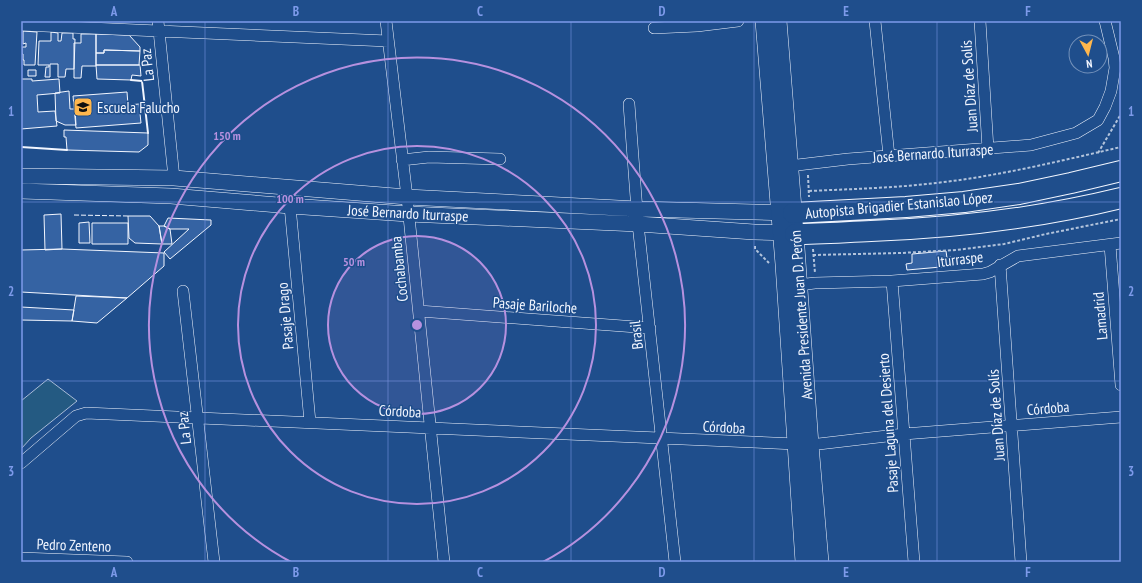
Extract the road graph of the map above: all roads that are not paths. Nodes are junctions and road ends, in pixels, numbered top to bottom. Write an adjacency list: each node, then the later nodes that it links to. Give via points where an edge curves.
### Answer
1 (386, 21): 11 (street, Cochabamba)
2 (738, 21): 10 (street)
3 (764, 21): 29 (main road, Avenida Presidente Juan D. Perón)
4 (778, 21): 17 (main road, Avenida Presidente Juan D. Perón)
5 (875, 21): 14 (street)
6 (980, 21): 13 (street, Juan Díaz de Solís)
7 (1106, 21): 13 (street, José Bernardo Iturraspe, via 1115,68 1111,91 1098,120 1076,133 1031,145)
8 (21, 25): 9 (street)
9 (158, 26): 11 (street); 22 (street, La Paz)
10 (654, 28)
11 (388, 41): 16 (street, Cochabamba)
12 (629, 104): 31 (street, Brasil)
13 (988, 149): 14 (street, José Bernardo Iturraspe)
14 (889, 156): 17 (street, José Bernardo Iturraspe)
15 (500, 159): 16 (street, via 429,157)
16 (402, 160): 25 (street, Cochabamba)
17 (789, 166): 29 (main road, Avenida Presidente Juan D. Perón)
18 (21, 169): 21 (main road)
19 (1121, 171): 29 (highway, Autopista Brigadier Estanislao López, via 1049,188 964,202)
20 (21, 176): 21 (main road, José Bernardo Iturraspe)
21 (72, 177): 22 (main road, José Bernardo Iturraspe)
22 (174, 178): 25 (main road, José Bernardo Iturraspe)
23 (21, 190): 24 (main road, José Bernardo Iturraspe)
24 (68, 192): 27 (main road); 28 (main road, José Bernardo Iturraspe, via 205,198)
25 (407, 197): 30 (street, Cochabamba); 31 (main road, José Bernardo Iturraspe)
26 (1121, 198): 32 (highway, Autopista Brigadier Estanislao López, via 1032,216 965,225)
27 (21, 201)
28 (290, 206): 30 (main road, José Bernardo Iturraspe); 43 (street, Pasaje Drago)
29 (794, 213): 31 (main road, José Bernardo Iturraspe); 32 (main road, Avenida Presidente Juan D. Perón)
30 (408, 214): 31 (main road, José Bernardo Iturraspe); 38 (street, Cochabamba)
31 (638, 216): 32 (main road, José Bernardo Iturraspe, via 754,232); 39 (street, Brasil)
32 (796, 234): 36 (main road, Avenida Presidente Juan D. Perón); 48 (main road, Avenida Presidente Juan D. Perón, via 784,264)
33 (1115, 244): 34 (street, Iturraspe, via 1026,254); 40 (street, Lamadrid)
34 (1000, 265): 35 (street, Iturraspe, via 983,274); 44 (street, Juan Díaz de Solís)
35 (892, 281): 36 (street, Iturraspe); 46 (street, Pasaje Laguna del Desierto)
36 (798, 285): 48 (main road, Avenida Presidente Juan D. Perón)
37 (183, 291): 41 (street, La Paz)
38 (419, 311): 39 (street, Pasaje Bariloche); 45 (street, Cochabamba)
39 (650, 328): 47 (street, Brasil)
40 (1121, 385)
41 (197, 417): 43 (street, Córdoba); 49 (street, Córdoba, via 86,413 76,416); 52 (street, La Paz)
42 (1121, 417): 44 (street, Córdoba)
43 (310, 422): 45 (street, Córdoba)
44 (1012, 426): 46 (street, Córdoba); 58 (street, Juan Díaz de Solís)
45 (430, 428): 47 (street, Córdoba); 53 (street, Cochabamba)
46 (904, 434): 48 (street, Córdoba); 57 (street, Pasaje Laguna del Desierto)
47 (662, 438): 48 (street, Córdoba); 54 (street, Brasil)
48 (803, 445): 55 (main road, Avenida Presidente Juan D. Perón); 56 (main road, Avenida Presidente Juan D. Perón)
49 (21, 464)
50 (21, 558): 51 (street, Pedro Zenteno)
51 (127, 562)
52 (214, 562)
53 (444, 562)
54 (675, 562)
55 (804, 562)
56 (820, 562)
57 (914, 562)
58 (1022, 562)

